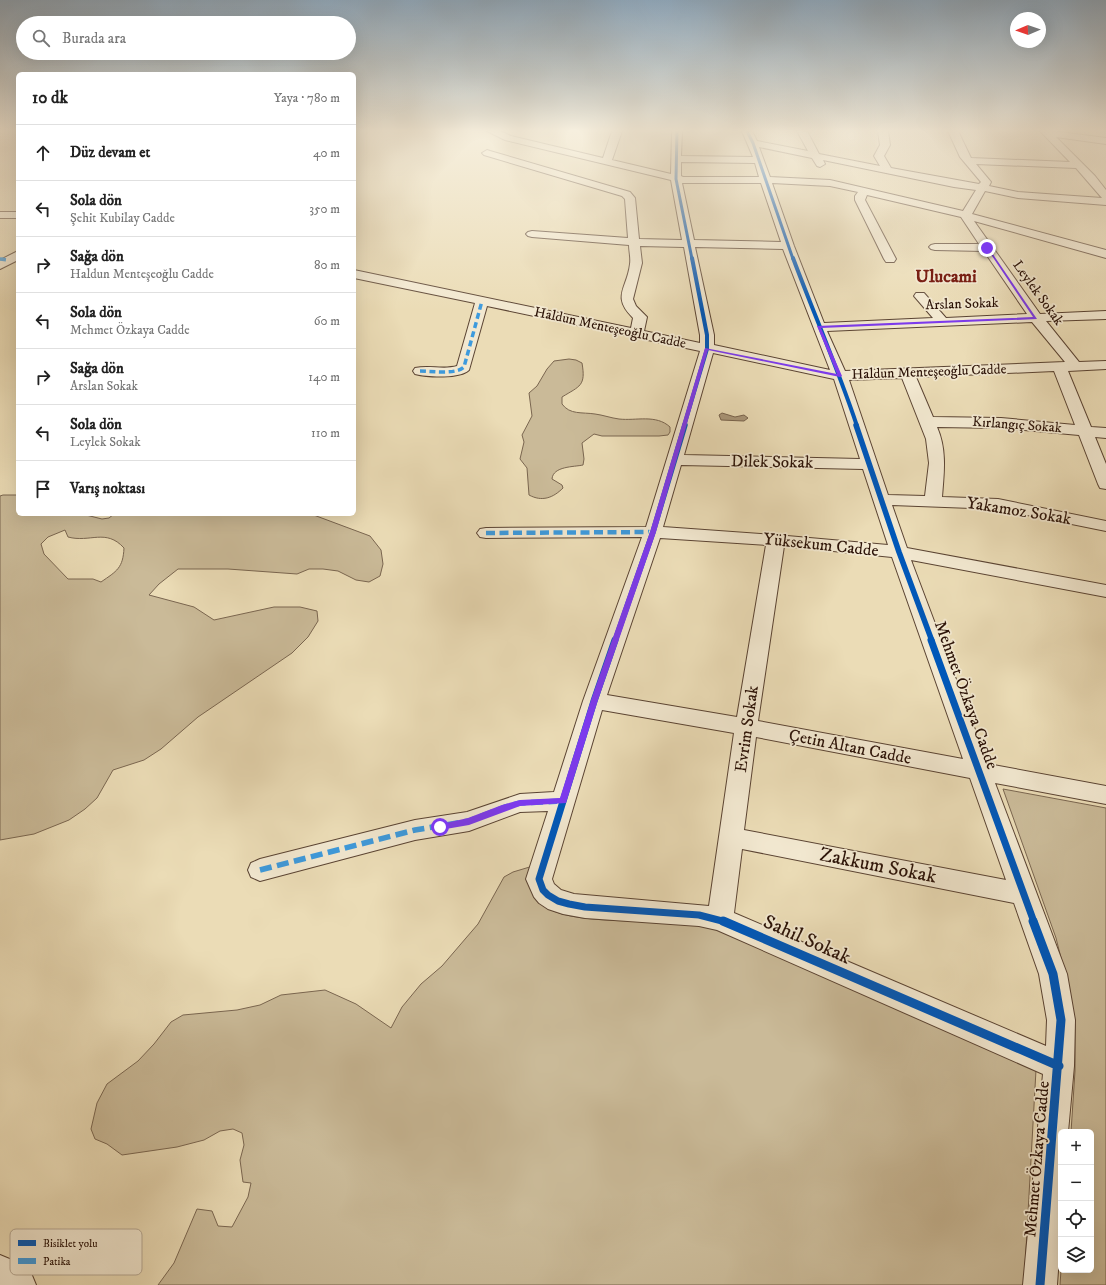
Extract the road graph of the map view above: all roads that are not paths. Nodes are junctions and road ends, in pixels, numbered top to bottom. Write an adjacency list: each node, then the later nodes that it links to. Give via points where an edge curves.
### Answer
1 (611, 191): 12 (street, via 630,198)
2 (678, 191): 13 (street)
3 (769, 191): 14 (street, Mehmet Özkaya Cadde)
4 (865, 191): 10 (street); 18 (street, via 860,200)
5 (981, 191): 10 (street)
6 (998, 191): 7 (street, via 1030,197)
7 (1106, 202)
8 (0, 215): 9 (street)
9 (16, 215)
10 (965, 216): 16 (street, Leylek Sokak); 17 (street)
11 (532, 234): 12 (street)
12 (634, 242): 13 (street); 26 (street, via 635,270 627,299 630,307 640,317)
13 (689, 244): 14 (street); 27 (street, via 707,335)
14 (788, 246): 25 (street, Mehmet Özkaya Cadde)
15 (936, 247): 16 (street)
16 (987, 248): 23 (street, Leylek Sokak)
17 (1106, 254)
18 (890, 259)
19 (356, 274): 21 (street, Haldun Menteşeoğlu Cadde)
20 (920, 296): 24 (street)
21 (482, 301): 26 (street, Haldun Menteşeoğlu Cadde); 31 (street, via 461,370)
22 (1106, 315): 23 (street, Arslan Sokak)
23 (1036, 318): 24 (street, Arslan Sokak); 30 (street, Leylek Sokak)
24 (942, 321): 25 (street, Arslan Sokak)
25 (819, 327): 33 (street, Mehmet Özkaya Cadde)
26 (636, 333): 27 (street, Haldun Menteşeoğlu Cadde)
27 (707, 349): 33 (street, Haldun Menteşeoğlu Cadde); 37 (street)
28 (1106, 365): 30 (street, Haldun Menteşeoğlu Cadde)
29 (1059, 366): 30 (street, Haldun Menteşeoğlu Cadde); 32 (street, Haldun Menteşeoğlu Cadde); 35 (street)
30 (1075, 366)
31 (420, 371)
32 (907, 373): 33 (street, Haldun Menteşeoğlu Cadde); 34 (street)
33 (840, 376): 38 (street, Mehmet Özkaya Cadde)
34 (929, 422): 35 (street, Kırlangıç Sokak, via 1001,423); 41 (street, via 937,464)
35 (1084, 430): 36 (street, Kırlangıç Sokak); 39 (street)
36 (1106, 433)
37 (674, 460): 38 (street, Dilek Sokak); 43 (street)
38 (869, 464): 40 (street, Mehmet Özkaya Cadde)
39 (1106, 484)
40 (883, 500): 41 (street, Yakamoz Sokak); 46 (street, Mehmet Özkaya Cadde)
41 (933, 501): 42 (street, Yakamoz Sokak, via 998,504)
42 (1106, 526)
43 (653, 532): 44 (street, Yüksekum Cadde); 45 (street, Yüksekum Cadde); 48 (street)
44 (486, 533)
45 (776, 540): 46 (street, Yüksekum Cadde); 49 (street, Evrim Sokak)
46 (899, 552): 47 (street, Yüksekum Cadde); 50 (street, Mehmet Özkaya Cadde)
47 (1106, 591)
48 (594, 700): 49 (street, Çetin Altan Cadde); 52 (street)
49 (746, 727): 50 (street, Çetin Altan Cadde); 53 (street, Evrim Sokak)
50 (979, 771): 51 (street, Çetin Altan Cadde); 55 (street, Mehmet Özkaya Cadde)
51 (1106, 795)
52 (563, 801): 54 (street, via 520,803 469,822 415,830); 56 (street, Sahil Sokak, via 539,879 544,891 553,899 585,907 699,915)
53 (731, 837): 55 (street, Zakkum Sokak); 56 (street, Evrim Sokak)
54 (260, 870)
55 (1024, 894): 57 (street, Mehmet Özkaya Cadde, via 1056,988 1061,1020)
56 (720, 920): 57 (street, Sahil Sokak)
57 (1059, 1066): 60 (street, Mehmet Özkaya Cadde)
58 (0, 1272): 59 (street)
59 (19, 1285)
60 (1040, 1285)

